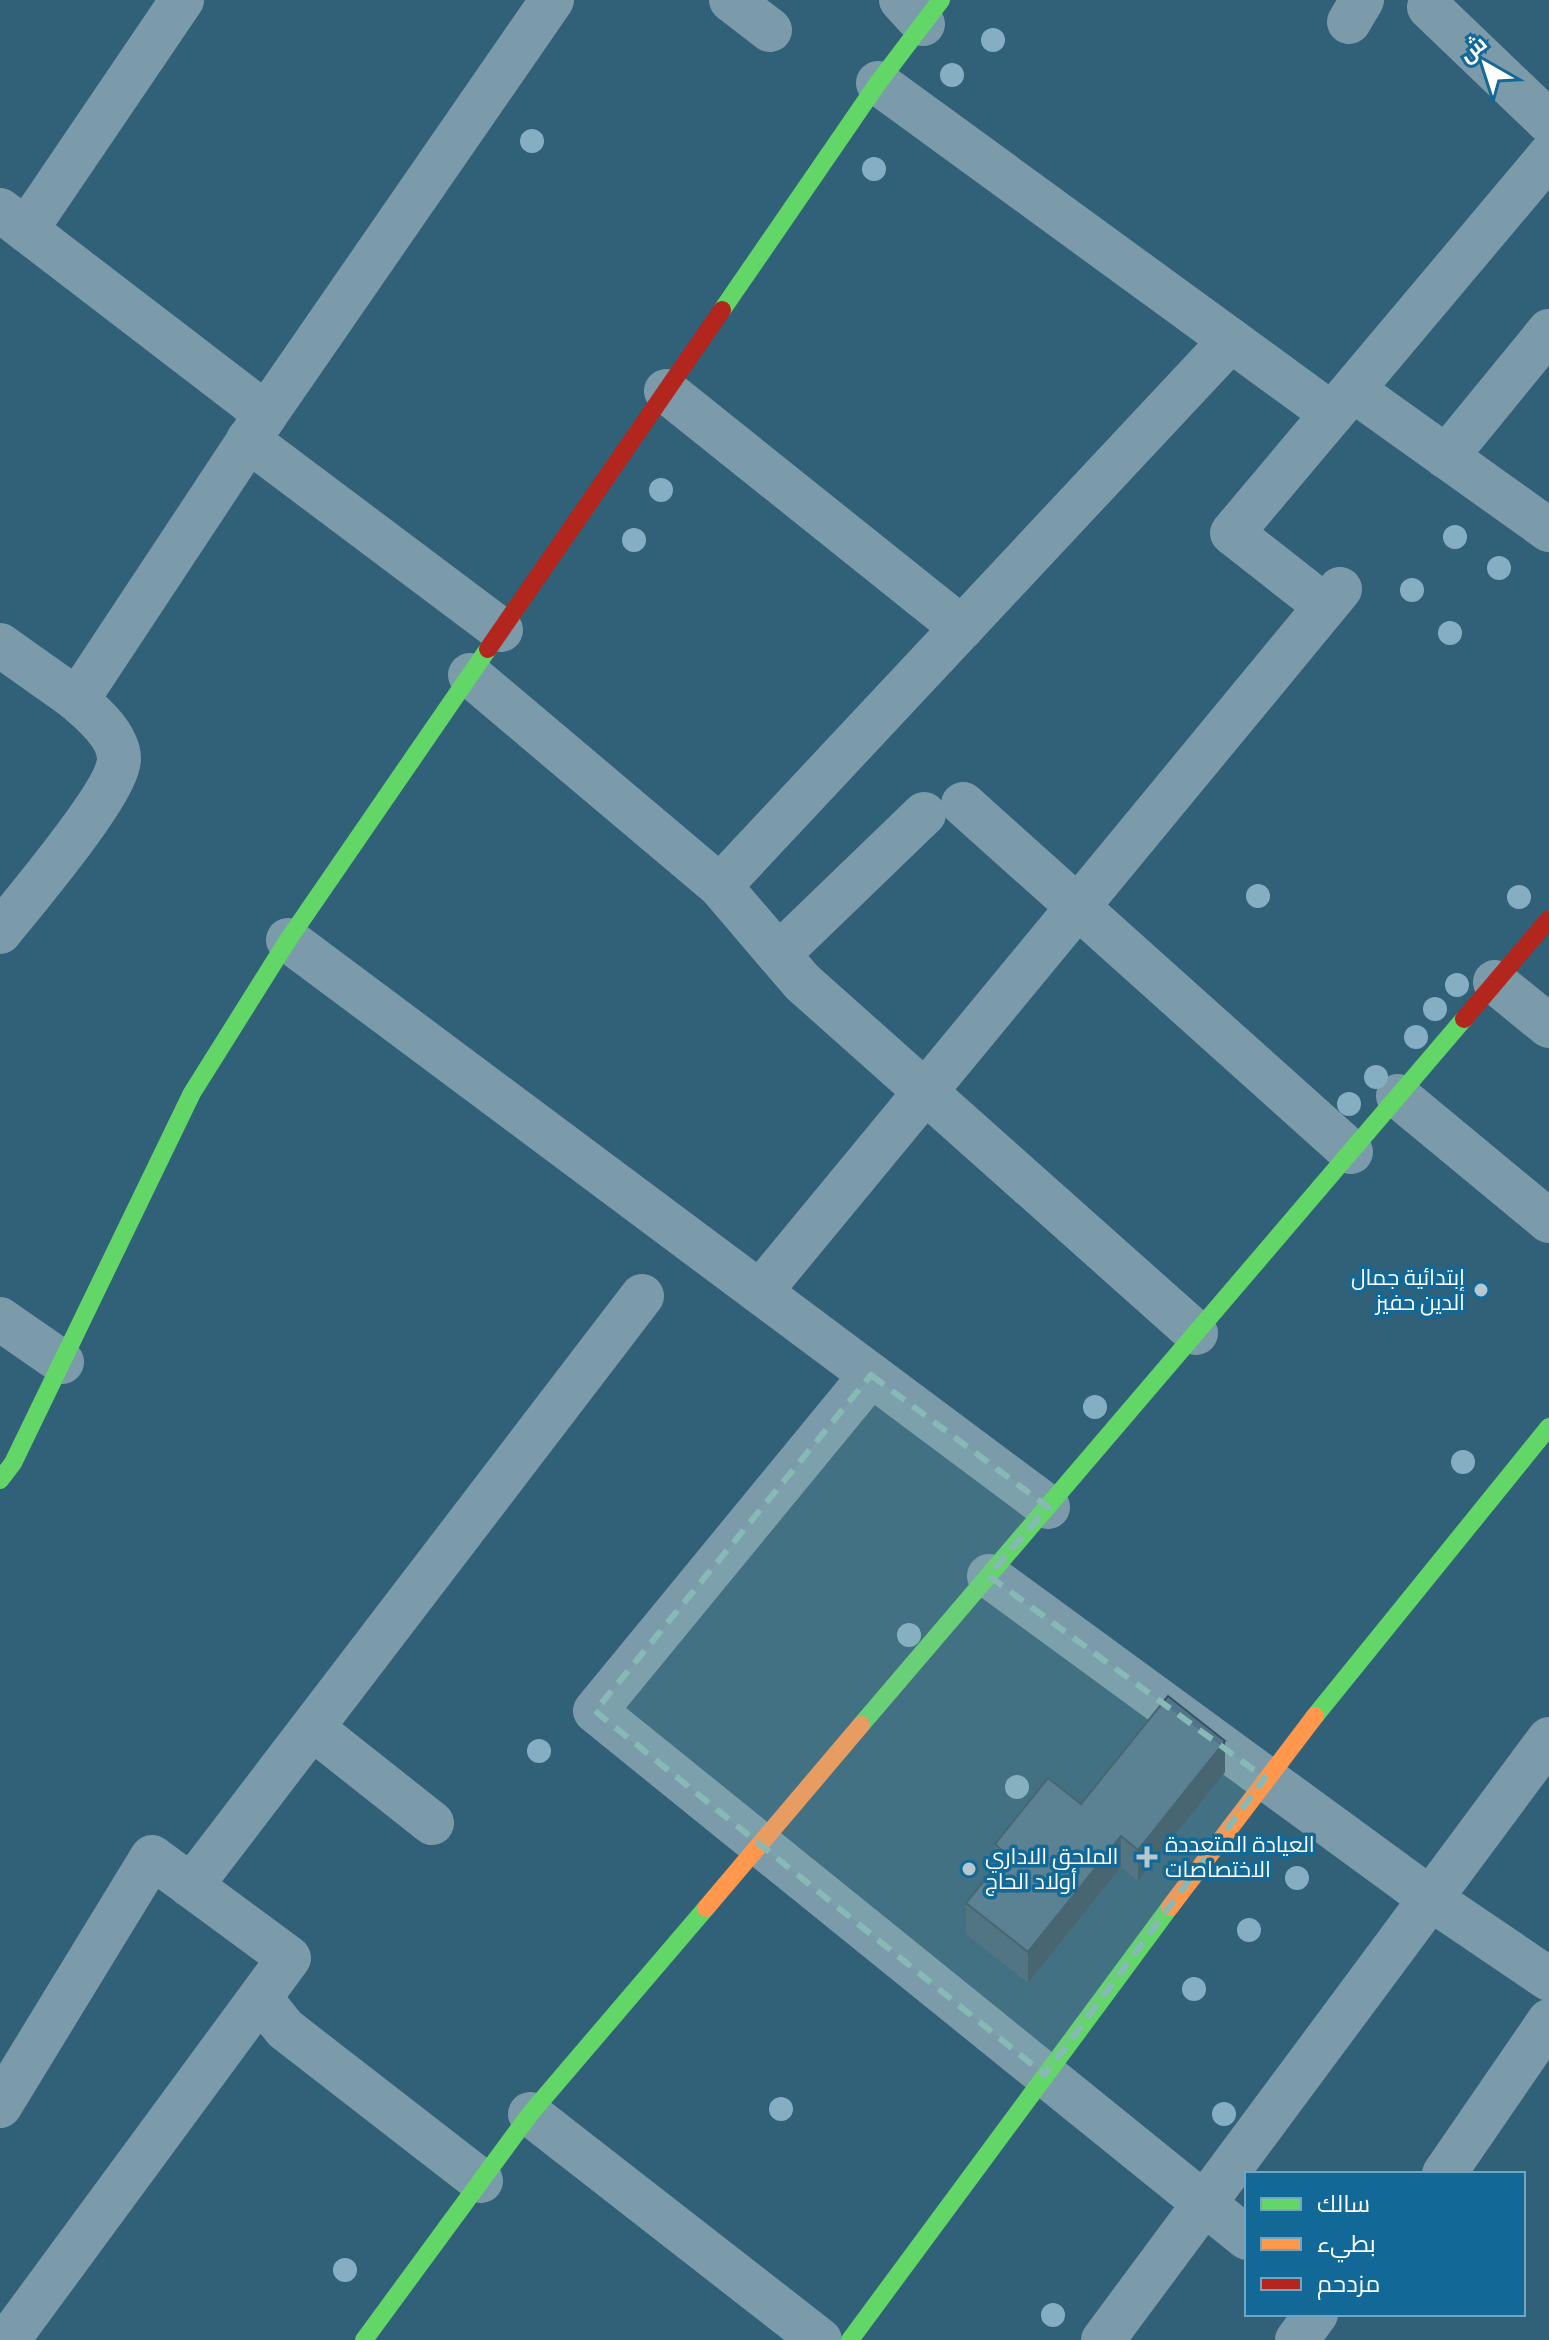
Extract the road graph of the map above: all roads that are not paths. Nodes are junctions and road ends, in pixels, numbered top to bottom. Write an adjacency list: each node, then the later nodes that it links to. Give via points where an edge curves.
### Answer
1 (182, 0): 10 (street)
2 (552, 0): 15 (street)
3 (731, 0): 6 (street)
4 (1429, 7): 8 (street)
5 (922, 8): 7 (street)
6 (770, 30)
7 (878, 83): 12 (street); 13 (street)
8 (1549, 122)
9 (1549, 156): 14 (street)
10 (13, 220): 15 (street)
11 (1549, 331): 16 (street)
12 (1231, 340): 14 (street); 18 (street)
13 (666, 391): 18 (street); 19 (street)
14 (1343, 402): 16 (street); 24 (street, via 1232,533 1333,598)
15 (257, 427): 19 (street); 22 (street, via 85,688)
16 (1446, 457): 17 (street)
17 (1549, 530)
18 (962, 628): 23 (street)
19 (501, 630): 21 (street)
20 (0, 645): 22 (street)
21 (470, 675): 23 (street); 27 (street)
22 (72, 696): 26 (street, via 92,712 118,749 119,761 97,803)
23 (720, 886): 28 (street)
24 (1078, 906): 28 (street, via 944,809); 31 (street); 33 (street)
25 (1549, 919): 29 (street)
26 (0, 932)
27 (288, 940): 35 (street); 39 (street, via 192,1093)
28 (779, 954): 31 (street, via 802,982)
29 (1495, 982): 30 (street); 32 (street)
30 (1549, 1026)
31 (925, 1092): 35 (street); 38 (street)
32 (1398, 1096): 33 (street); 34 (street)
33 (1351, 1152): 38 (street)
34 (1549, 1221)
35 (760, 1292): 40 (street)
36 (642, 1296): 45 (street)
37 (0, 1319): 39 (street)
38 (1196, 1333): 43 (street)
39 (62, 1362): 42 (street)
40 (871, 1375): 43 (street); 49 (street, via 595,1711)
41 (1549, 1427): 47 (street)
42 (0, 1480)
43 (1048, 1507): 44 (street)
44 (989, 1576): 47 (street); 49 (street)
45 (312, 1728): 48 (street); 50 (street)
46 (1549, 1739): 51 (street)
47 (1265, 1778): 51 (street); 55 (street)
48 (432, 1823)
49 (759, 1845): 55 (street); 57 (street)
50 (191, 1886): 53 (street, via 289,1958); 56 (street, via 152,1857)
51 (1428, 1897): 52 (street); 60 (street)
52 (1549, 1979)
53 (260, 1998): 59 (street, via 285,2029); 64 (street)
54 (1549, 2021): 58 (street)
55 (1045, 2075): 60 (street); 67 (street)
56 (0, 2106)
57 (530, 2114): 59 (street); 66 (street)
58 (1445, 2172)
59 (481, 2181): 65 (street)
60 (1204, 2203): 61 (street); 68 (street)
61 (1245, 2236)
62 (1347, 2316): 63 (street)
63 (1316, 2327)
64 (8, 2340)
65 (364, 2340)
66 (820, 2340)
67 (850, 2340)
68 (1103, 2340)

